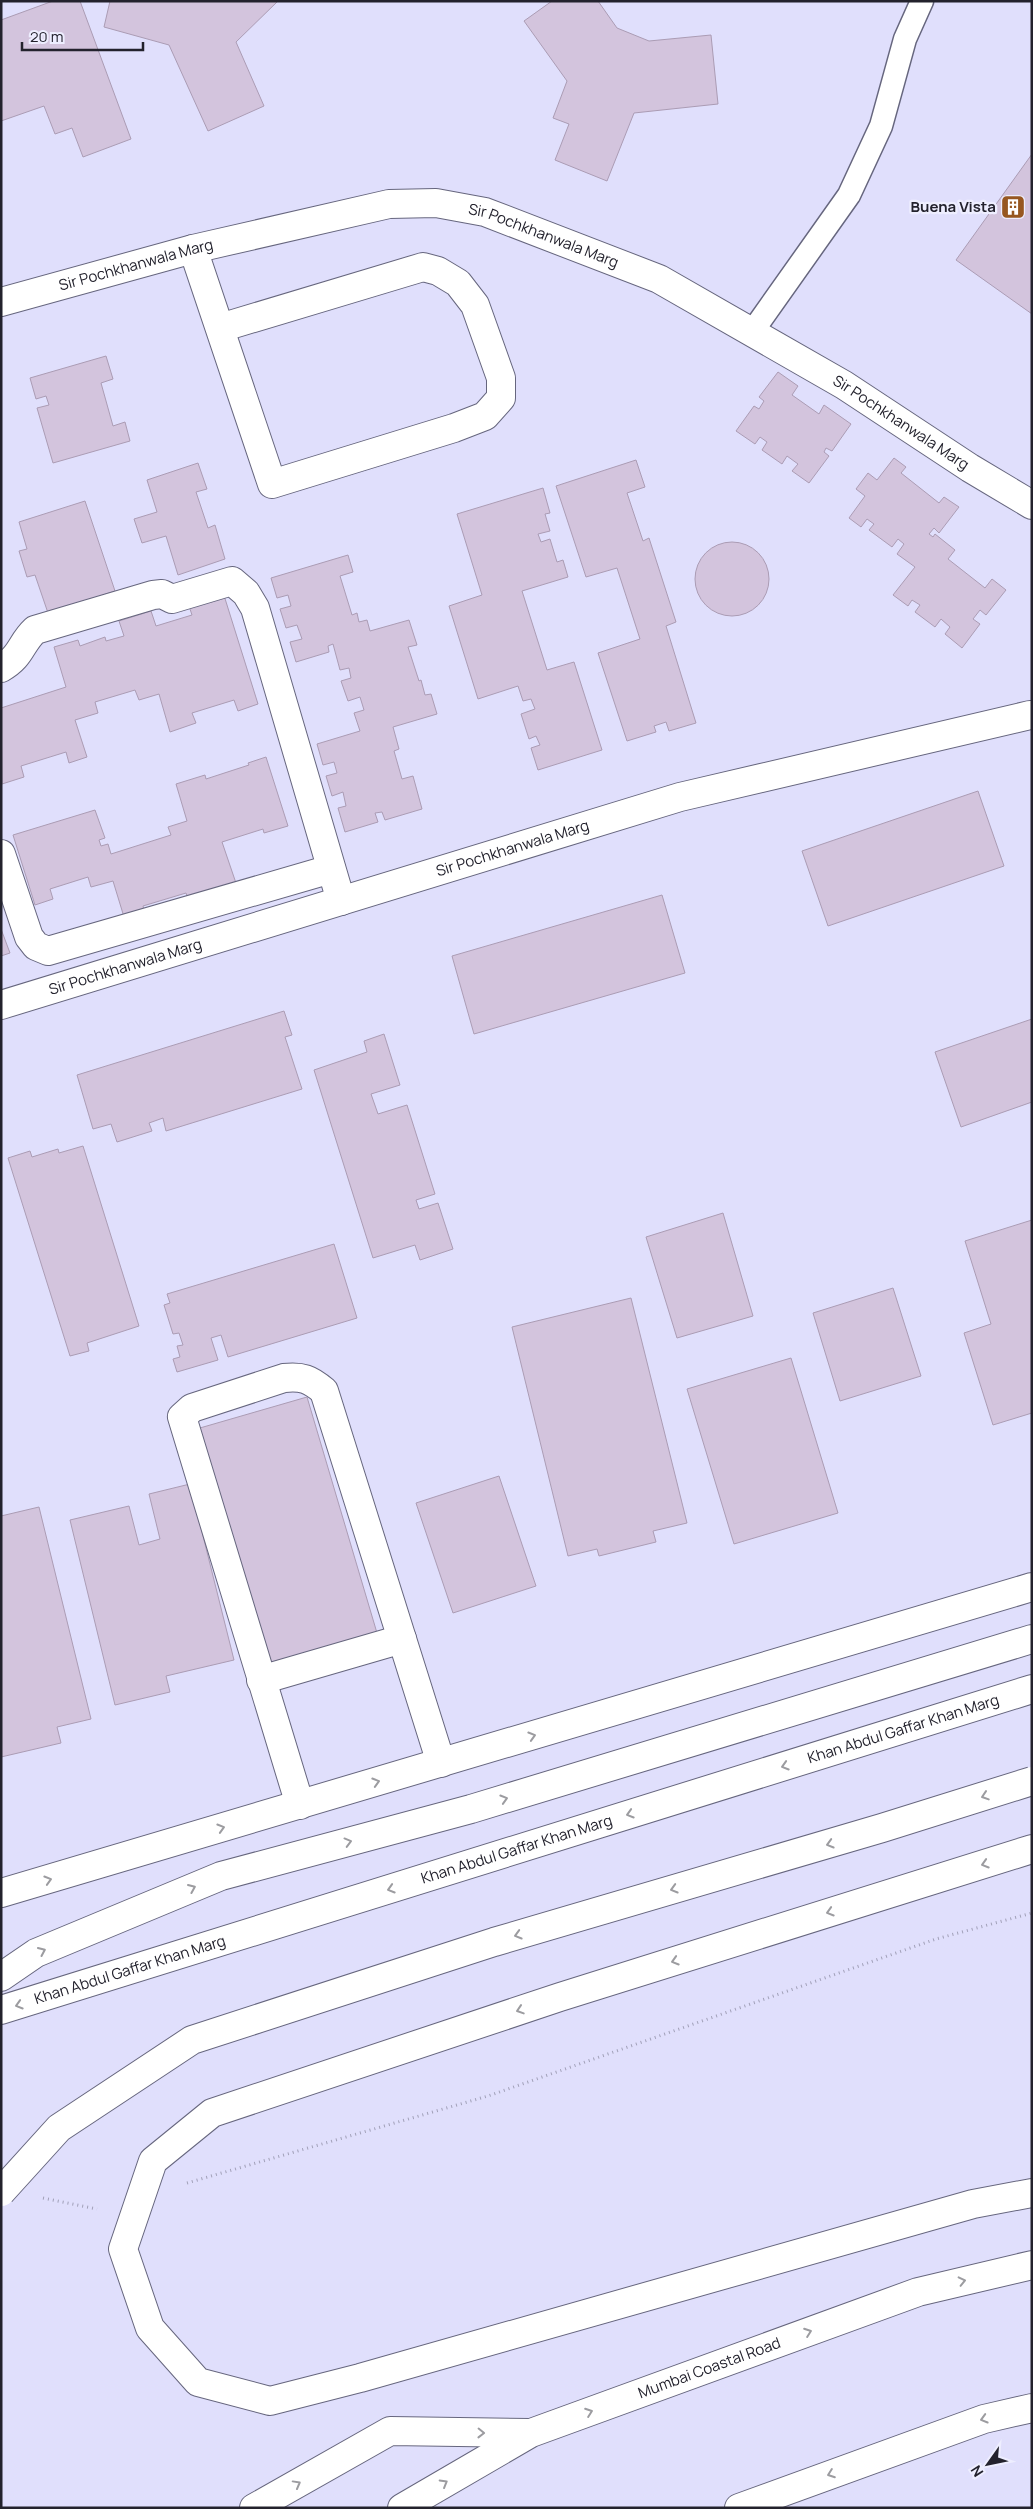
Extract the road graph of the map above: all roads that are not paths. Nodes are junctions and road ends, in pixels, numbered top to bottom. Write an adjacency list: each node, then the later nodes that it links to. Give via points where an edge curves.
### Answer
1 (922, 1): 5 (lane, via 905,39 881,126 849,195)
2 (193, 249): 3 (main road, Sir Pochkhanwala Marg); 4 (main road); 5 (main road, Sir Pochkhanwala Marg, via 389,204 436,203 485,212 659,279)
3 (1, 302)
4 (220, 328): 4 (main road, via 423,267 458,283 475,305 501,378 501,398 485,416 454,428 272,484)
5 (752, 332): 6 (main road, Sir Pochkhanwala Marg, via 844,385)
6 (1032, 505)
7 (1, 668): 10 (main road, via 13,661 35,630 154,595 162,594 172,599 232,581 240,585 255,608)
8 (1031, 714): 11 (main road, Sir Pochkhanwala Marg, via 680,797)
9 (1, 854): 10 (main road, via 29,937 36,946 48,951)
10 (331, 869): 11 (main road)
11 (341, 901): 12 (main road, Sir Pochkhanwala Marg)
12 (1, 1005)
13 (1032, 1587): 18 (main road, one-way to 13)
14 (402, 1639): 16 (main road); 16 (main road, via 324,1391 310,1379 284,1378 192,1408 182,1417); 18 (main road)
15 (1032, 1639): 23 (main road, one-way to 15, via 36,1953 222,1876 471,1809)
16 (261, 1680): 20 (main road)
17 (1032, 1689): 24 (main road, Khan Abdul Gaffar Khan Marg, one-way to 24)
18 (441, 1763): 20 (main road, one-way to 18)
19 (1032, 1781): 25 (main road, one-way to 25, bridge, via 494,1942 192,2040 59,2128)
20 (300, 1805): 22 (main road, one-way to 20)
21 (1032, 1849): 26 (main road, one-way to 26, via 560,1996 212,2113 153,2161 123,2250 150,2328 198,2382 270,2401 973,2204)
22 (1, 1894)
23 (1, 1977)
24 (1, 2010)
25 (1, 2192)
26 (1032, 2193)
27 (1032, 2265): 29 (main road, Mumbai Coastal Road, one-way to 27, via 918,2292)
28 (1032, 2408): 32 (main road, one-way to 32, via 984,2419)
29 (531, 2433): 30 (main road, one-way to 29, via 390,2432); 31 (main road, Mumbai Coastal Road, one-way to 29)
30 (254, 2508)
31 (402, 2508)
32 (739, 2508)

